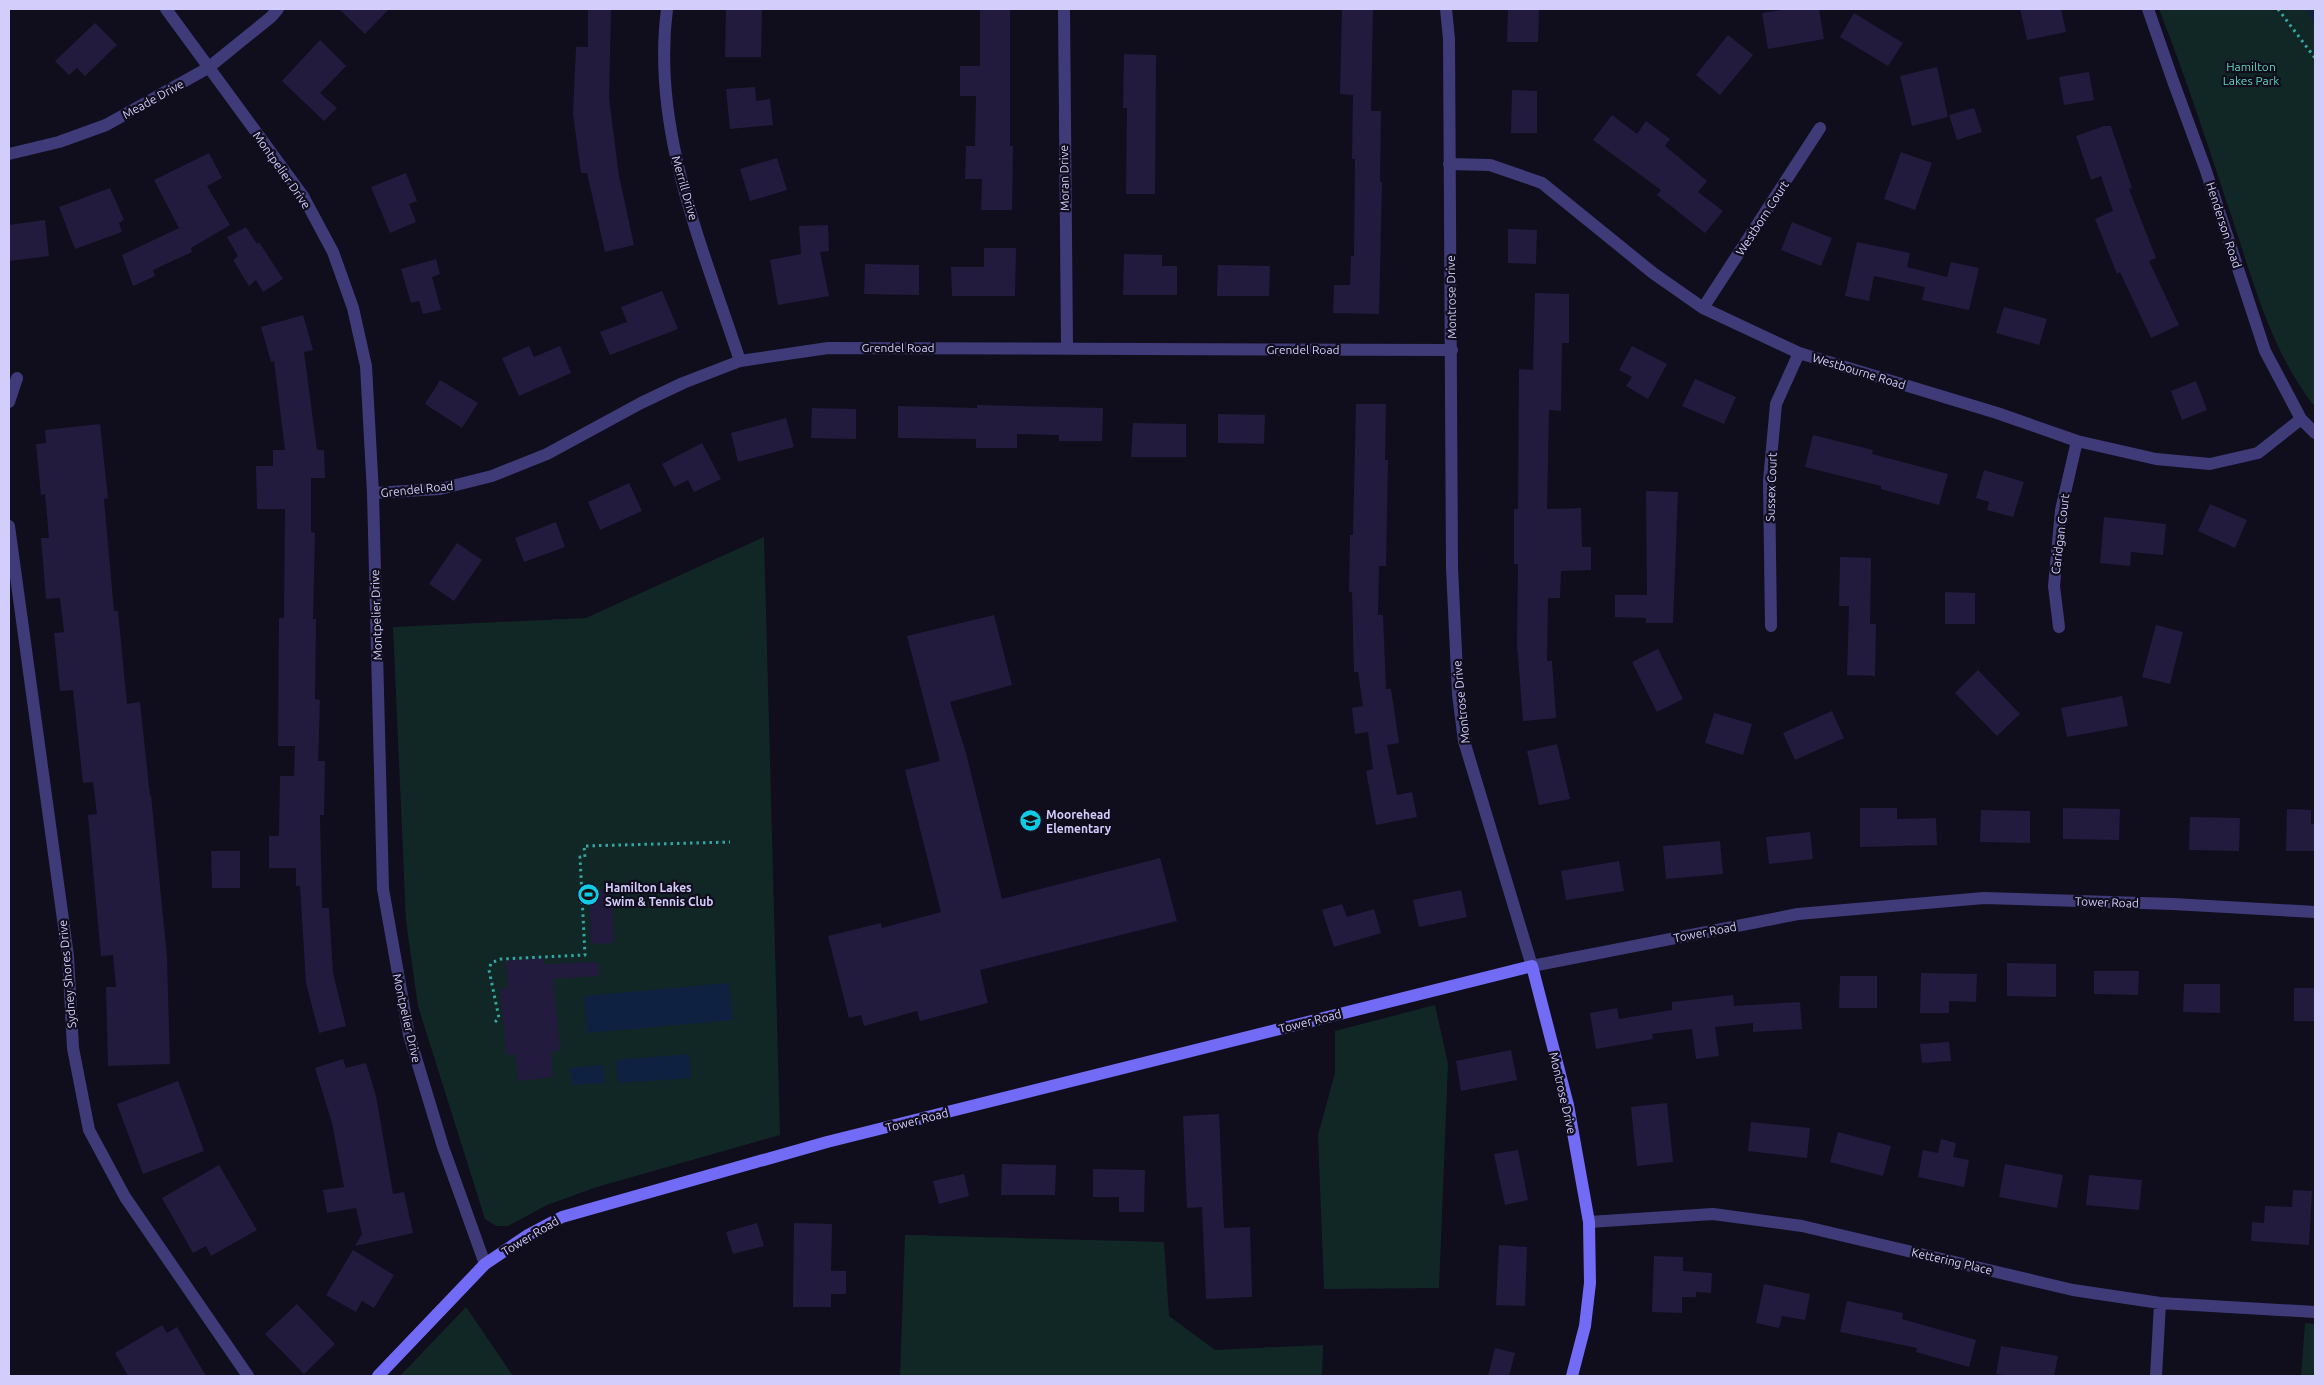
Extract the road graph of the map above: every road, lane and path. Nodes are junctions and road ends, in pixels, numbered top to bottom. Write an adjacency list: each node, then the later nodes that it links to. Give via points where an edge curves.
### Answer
1 (166, 9): 9 (street, Montpelier Drive)
2 (278, 9): 9 (street, Meade Drive)
3 (667, 9): 17 (street, Merrill Drive, via 665,81 673,146)
4 (1064, 9): 14 (street, Moran Drive)
5 (1446, 9): 12 (street, Montrose Drive)
6 (2148, 9): 20 (street, Henderson Road, via 2265,351)
7 (2278, 9): 8 (path)
8 (2315, 58)
9 (208, 68): 11 (street, Meade Drive, via 106,125 59,142); 23 (street, Montpelier Drive, via 303,196 333,252 353,308 366,366)
10 (1820, 128): 13 (street, Westborn Court)
11 (9, 154)
12 (1449, 164): 13 (street, Westbourne Road, via 1490,165 1542,183 1653,273); 15 (street, Montrose Drive)
13 (1703, 308): 16 (street, Westbourne Road)
14 (1067, 347): 15 (street, Grendel Road); 17 (street, Grendel Road, via 828,348)
15 (1452, 350): 29 (street, Montrose Drive, via 1452,568 1460,713 1464,741)
16 (1799, 353): 22 (street, Westbourne Road, via 1997,413); 25 (street, Sussex Court, via 1776,404 1770,481)
17 (740, 361): 23 (street, Grendel Road, via 683,383 548,454 492,476 440,489)
18 (17, 378): 19 (street)
19 (9, 402)
20 (2301, 419): 21 (street, Henderson Road); 22 (street, Westbourne Road, via 2258,453 2210,464 2156,459)
21 (2315, 433)
22 (2077, 441): 26 (street, Caridgan Court, via 2061,510 2054,586)
23 (373, 493): 32 (street, Montpelier Drive, via 384,889 409,1035 443,1147)
24 (9, 526): 35 (street, Sydney Shores Drive, via 68,956 73,1048 89,1130 125,1197)
25 (1771, 626)
26 (2059, 627)
27 (730, 842): 30 (path, via 584,846 585,856 580,857 585,955 502,959 491,963 489,970 498,1012 497,1022)
28 (2315, 912): 29 (street, Tower Road, via 1984,898 1798,914)
29 (1532, 966): 31 (street, Montrose Drive, via 1568,1105); 32 (street, Tower Road, via 837,1140 572,1214 528,1235)
30 (503, 1019)
31 (1589, 1222): 33 (street, Kettering Place, via 1713,1214 1802,1226 2073,1290); 37 (street, Montrose Drive, via 1590,1283 1586,1326)
32 (485, 1264): 36 (street, Tower Road)
33 (2160, 1304): 34 (street, Kettering Place); 38 (street)
34 (2315, 1312)
35 (248, 1376)
36 (378, 1376)
37 (1572, 1376)
38 (2156, 1376)

